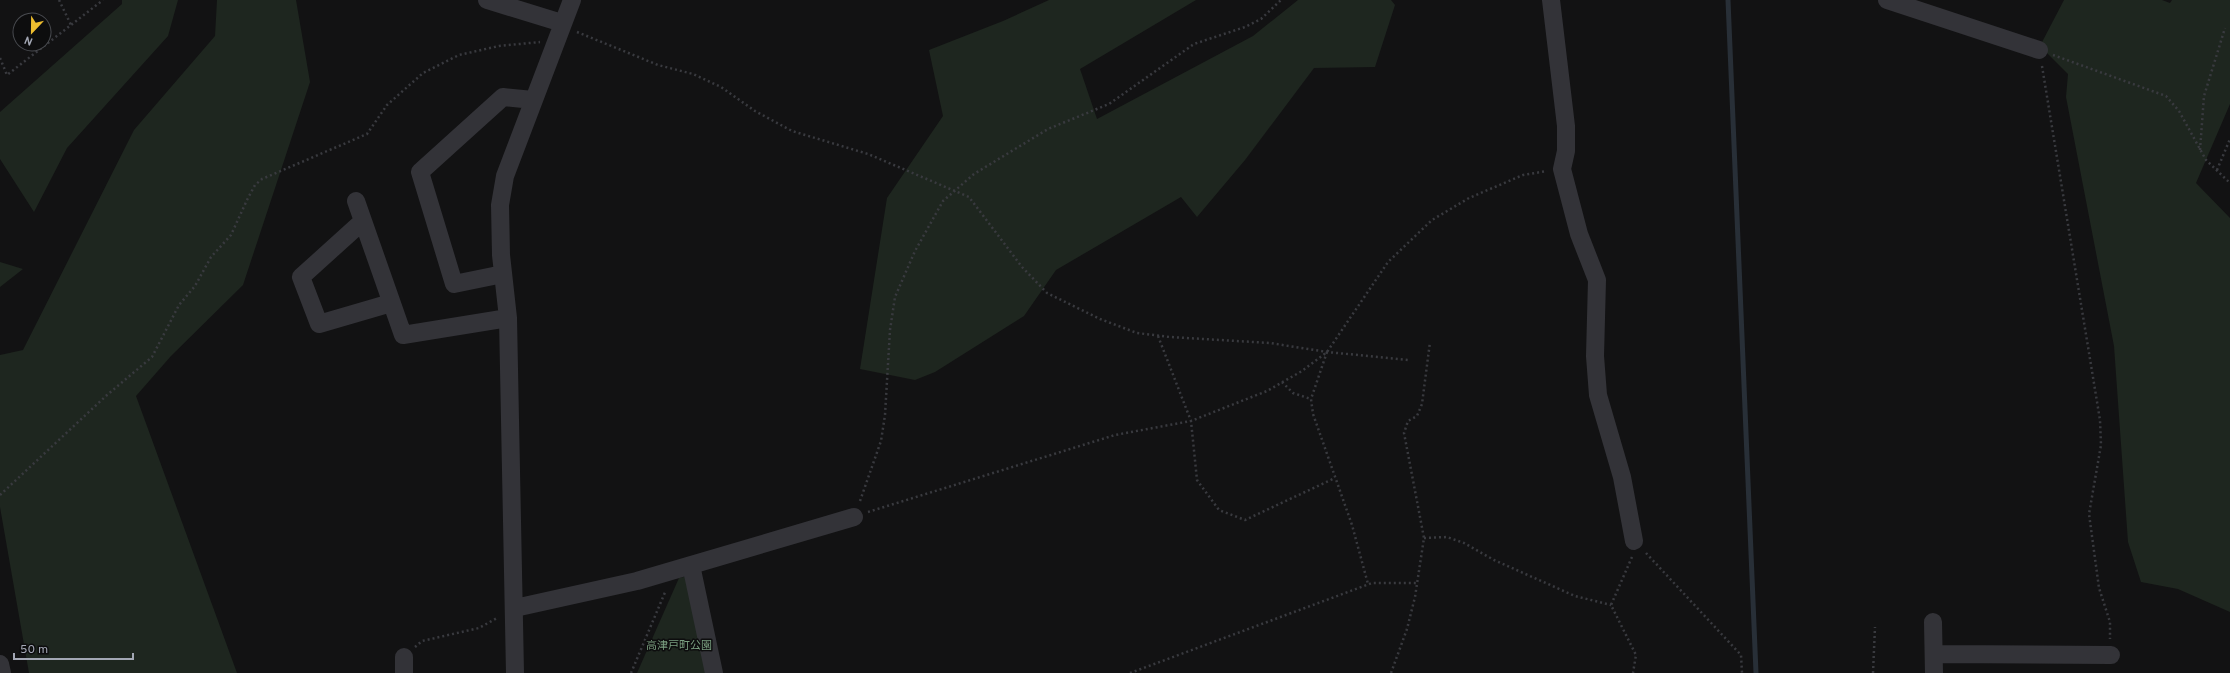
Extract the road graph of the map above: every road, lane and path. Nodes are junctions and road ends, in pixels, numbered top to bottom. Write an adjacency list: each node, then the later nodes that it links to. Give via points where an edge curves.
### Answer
1 (59, 0): 8 (path)
2 (103, 0): 8 (path)
3 (487, 0): 10 (street)
4 (572, 0): 10 (street)
5 (1281, 0): 19 (path, via 1261,19 1194,44 1109,104 1048,129 974,174)
6 (1551, 0): 16 (street, via 1566,126 1566,151)
7 (1887, 0): 11 (street)
8 (71, 25): 12 (path, via 8,75)
9 (2224, 28): 15 (path, via 2204,96)
10 (559, 32): 13 (street); 19 (path, via 572,30 658,65 693,74 721,87 755,111 792,131 868,154); 33 (path, via 458,55 423,73 387,105 368,134 262,179 246,200 231,235 211,257 195,286 179,305 152,357 107,395)
11 (2040, 50): 15 (path, via 2166,96 2179,112); 43 (path, via 2100,420 2101,445 2089,514 2099,588)
12 (0, 58)
13 (532, 100): 22 (street, via 505,176 500,205); 22 (street, via 503,97 420,172 454,284)
14 (2230, 139): 17 (path)
15 (2200, 150): 17 (path)
16 (1562, 169): 27 (path, via 1523,175 1469,198 1432,220 1388,262); 36 (street, via 1579,234 1597,280 1595,356 1598,395 1622,477)
17 (2216, 170): 18 (path)
18 (2230, 183)
19 (955, 190): 25 (path, via 969,197 1022,267 1047,292 1100,319 1137,332); 34 (path, via 943,201 926,230 895,297 881,441)
20 (356, 201): 21 (street)
21 (363, 221): 23 (street); 23 (street, via 301,277 319,324)
22 (503, 274): 24 (street)
23 (391, 303): 24 (street, via 403,335)
24 (508, 318): 41 (street)
25 (1158, 335): 27 (path, via 1270,343); 31 (path)
26 (1430, 342): 35 (path, via 1422,404 1417,416 1408,421 1404,432)
27 (1327, 352): 28 (path); 29 (path); 30 (path)
28 (1408, 360)
29 (1282, 382): 30 (path, via 1293,393); 31 (path, via 1267,392)
30 (1311, 399): 32 (path, via 1315,425)
31 (1192, 421): 32 (path, via 1197,480 1218,510 1245,520); 34 (path, via 1115,435)
32 (1335, 478): 39 (path, via 1352,525)
33 (0, 495)
34 (854, 517): 37 (street)
35 (1424, 538): 38 (path); 40 (path, via 1447,537 1464,543 1494,560 1575,596)
36 (1634, 541): 40 (path, via 1633,556); 56 (path, via 1741,655)
37 (683, 567): 41 (street, via 637,581); 51 (path); 52 (street)
38 (1417, 583): 39 (path); 54 (path, via 1408,629)
39 (1368, 584): 53 (path)
40 (1611, 605): 55 (path, via 1636,655)
41 (515, 608): 48 (path, via 479,628 422,640); 50 (street)
42 (1933, 622): 45 (street)
43 (2110, 622)
44 (1875, 627): 57 (path)
45 (1934, 654): 46 (street); 58 (street)
46 (2111, 655)
47 (0, 664): 49 (street)
48 (404, 665)
49 (2, 673)
50 (515, 673)
51 (631, 673)
52 (714, 673)
53 (1130, 673)
54 (1391, 673)
55 (1633, 673)
56 (1742, 673)
57 (1873, 673)
58 (1934, 673)

